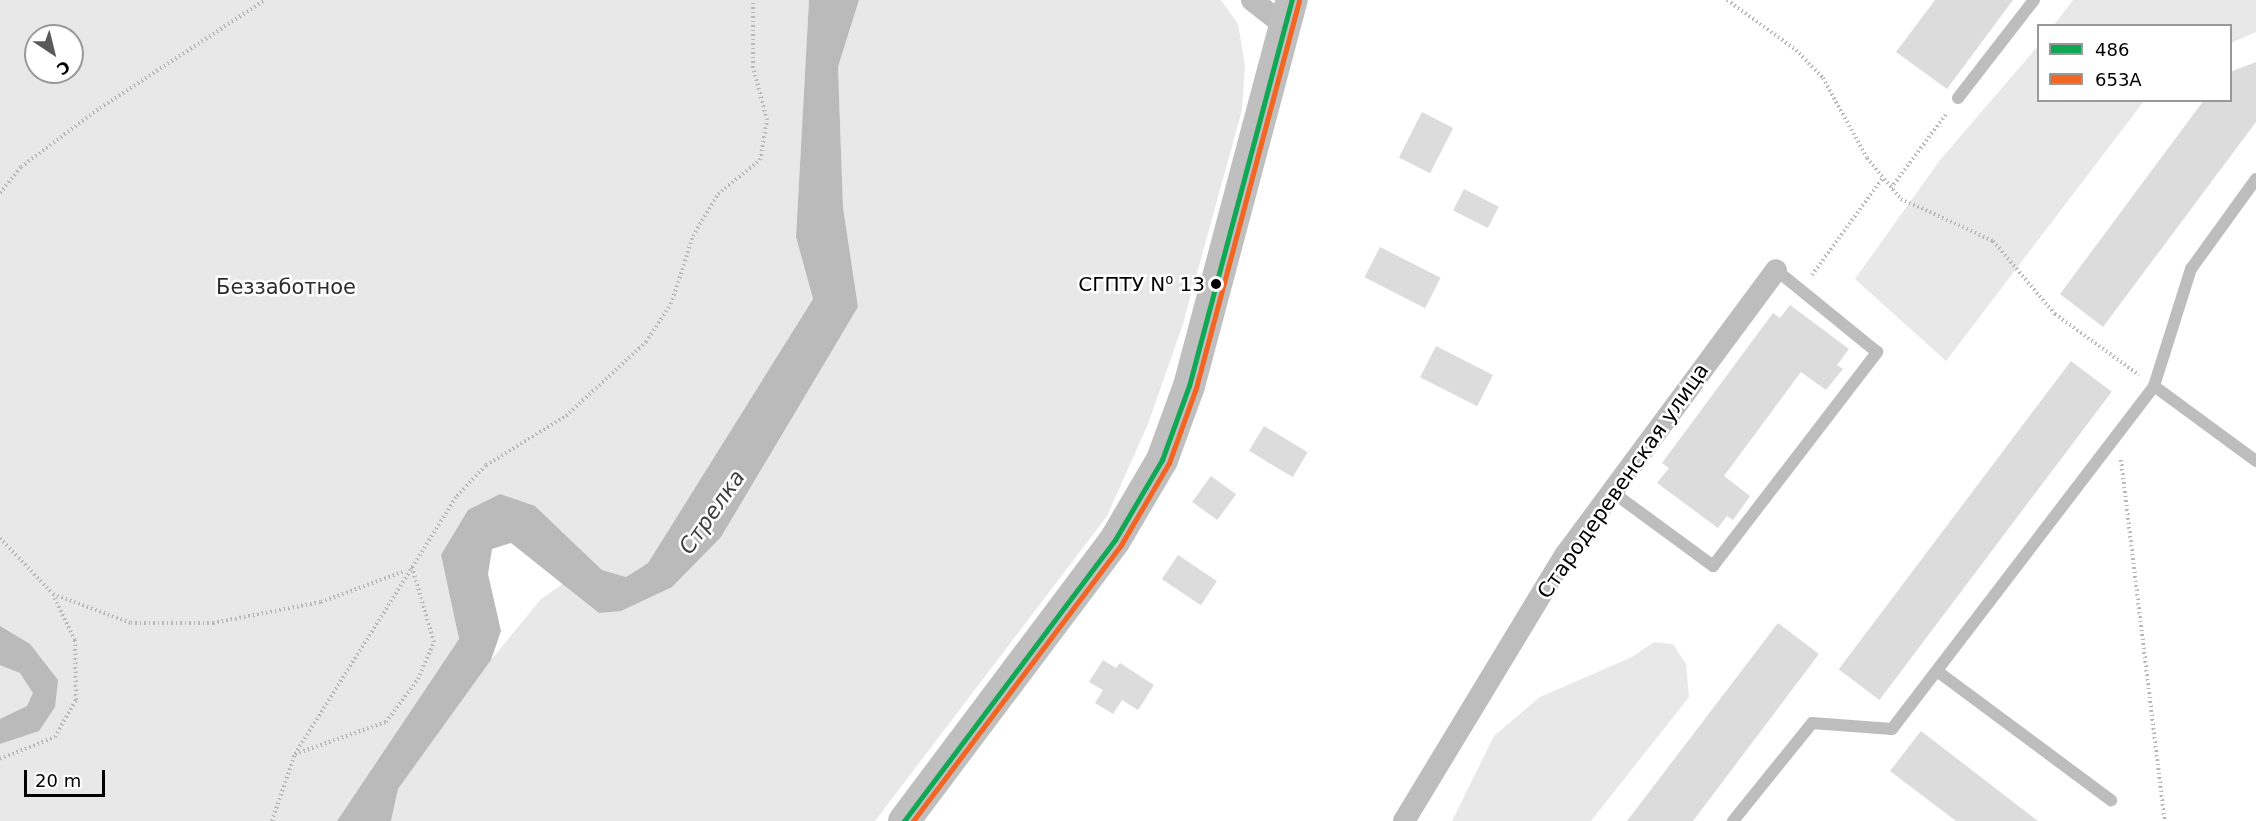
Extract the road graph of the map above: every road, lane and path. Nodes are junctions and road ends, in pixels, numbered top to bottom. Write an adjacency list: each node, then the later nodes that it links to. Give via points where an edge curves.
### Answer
1 (265, 0): 11 (path, via 100,108 21,167)
2 (753, 0): 19 (path, via 753,67 767,120 760,160 718,194 693,236 671,304 646,342 566,416 486,465 457,496)
3 (1252, 0): 6 (street)
4 (1727, 0): 8 (path, via 1796,50 1823,78)
5 (2034, 0): 7 (lane)
6 (1289, 13): 26 (main road, via 1189,386 1162,460 1114,540)
7 (1958, 98): 10 (path)
8 (1882, 179): 10 (path); 13 (path)
9 (2256, 179): 14 (lane, via 2191,269)
10 (1891, 188): 14 (path, via 1936,218 1993,241 2055,314)
11 (0, 193)
12 (1776, 270): 13 (lane); 17 (street, Стародеревенская улица)
13 (1802, 290): 17 (lane, via 1877,352 1713,566)
14 (2154, 386): 15 (lane); 16 (lane)
15 (2118, 433): 22 (lane); 30 (path)
16 (2256, 461)
17 (1611, 491): 28 (street, Стародеревенская улица, via 1566,554)
18 (0, 538): 21 (path)
19 (411, 564): 20 (path); 23 (path, via 434,642 418,679 386,722)
20 (406, 571): 21 (path, via 321,602 213,623 131,623); 23 (path)
21 (53, 594): 24 (path, via 75,640 76,700 55,736 33,749)
22 (1937, 671): 25 (lane); 29 (lane, via 1892,729 1812,723)
23 (295, 754): 27 (path)
24 (0, 759)
25 (2110, 800)
26 (910, 819)
27 (272, 821)
28 (1404, 821)
29 (1734, 821)
30 (2165, 821)

